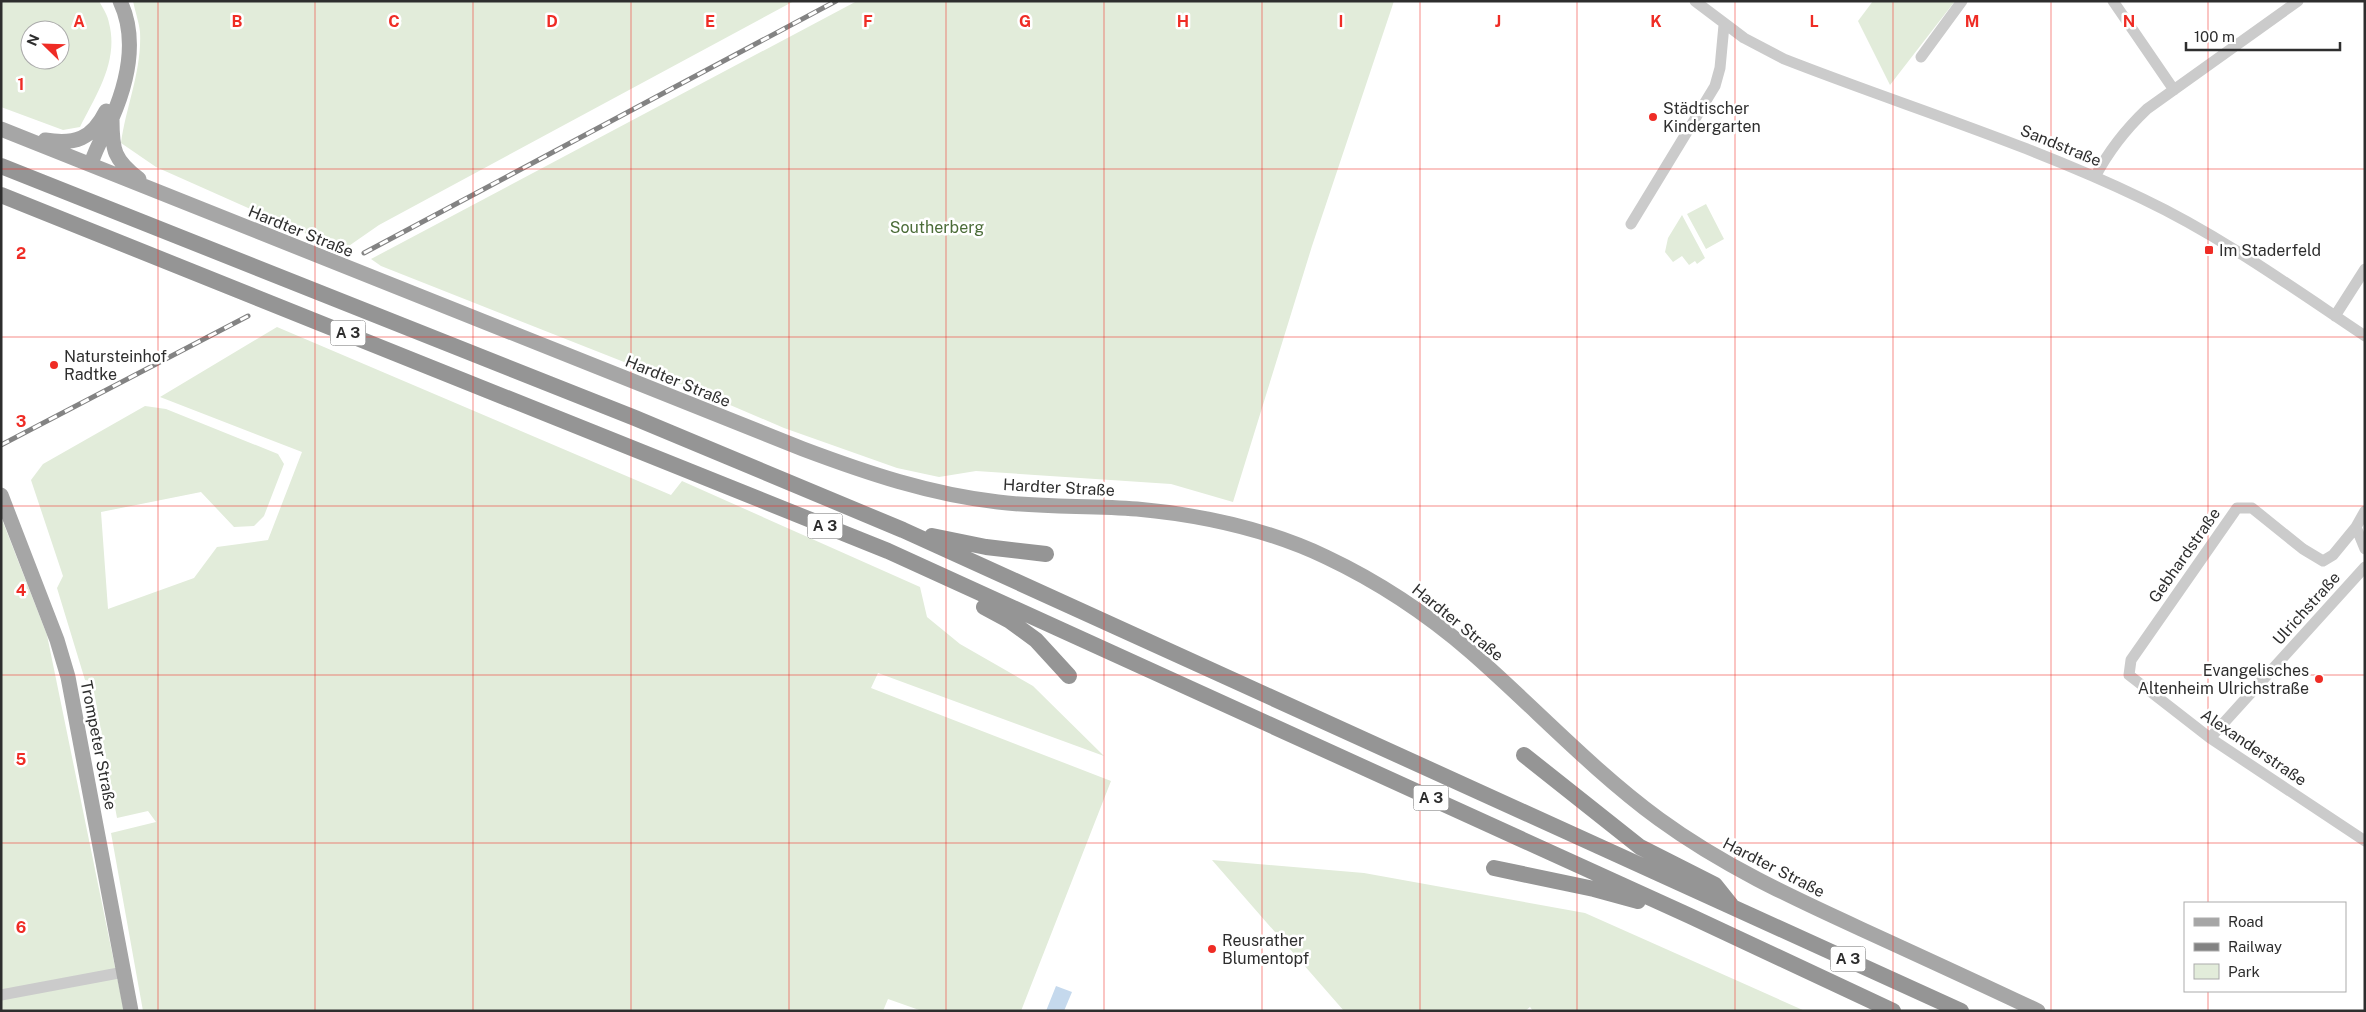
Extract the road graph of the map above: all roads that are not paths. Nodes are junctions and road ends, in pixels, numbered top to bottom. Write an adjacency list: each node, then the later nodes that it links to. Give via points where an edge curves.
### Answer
1 (120, 1): 8 (main road, via 128,26)
2 (1695, 1): 6 (street, Sandstraße)
3 (1962, 1): 7 (street)
4 (2113, 1): 9 (street)
5 (2298, 1): 9 (street)
6 (1724, 25): 15 (street, Sandstraße, via 1784,59 2042,154); 18 (street, via 1715,86)
7 (1921, 57)
8 (129, 65): 10 (main road); 12 (main road, via 100,122 82,139 66,142)
9 (2174, 90): 15 (street, via 2136,120)
10 (112, 118): 13 (main road); 16 (main road, via 115,156 131,173)
11 (1, 129): 12 (main road, Hardter Straße)
12 (20, 136): 13 (main road, Hardter Straße)
13 (91, 164): 16 (main road, Hardter Straße)
14 (1, 166): 25 (highway, A 3, via 635,418)
15 (2095, 177): 20 (street, Sandstraße, via 2214,238)
16 (156, 191): 43 (main road, Hardter Straße, via 803,450 878,477 922,490 1001,502 1180,514 1230,523 1324,555 1384,587 1427,617 1470,652 1606,777 1699,847 1769,886)
17 (1, 195): 29 (highway, A 3, via 690,470 888,551)
18 (1631, 224)
19 (2365, 269): 20 (street)
20 (2335, 316): 21 (street, Sandstraße)
21 (2365, 336)
22 (1, 495): 38 (main road, Trompeter Straße, via 68,677)
23 (2365, 511): 24 (street)
24 (2356, 527): 26 (street); 30 (street, Gebhardstraße, via 2333,555 2323,561 2252,508 2237,508 2132,660)
25 (903, 530): 27 (highway, via 986,547); 36 (highway, A 3)
26 (2365, 549)
27 (1046, 554)
28 (2365, 567): 32 (street, Ulrichstraße)
29 (968, 589): 31 (highway, via 984,608 1010,621 1036,640); 37 (highway, A 3)
30 (2129, 675): 32 (street, Alexanderstraße)
31 (1069, 676)
32 (2210, 738): 34 (street, Alexanderstraße)
33 (1524, 755): 36 (highway, via 1640,847 1715,885)
34 (2365, 841)
35 (1494, 868): 37 (highway, via 1594,889)
36 (1734, 908): 42 (highway, A 3)
37 (1690, 916): 41 (highway, A 3)
38 (124, 972): 39 (street); 40 (main road, Trompeter Straße)
39 (1, 995)
40 (131, 1011)
41 (1893, 1011)
42 (1961, 1011)
43 (2038, 1011)

